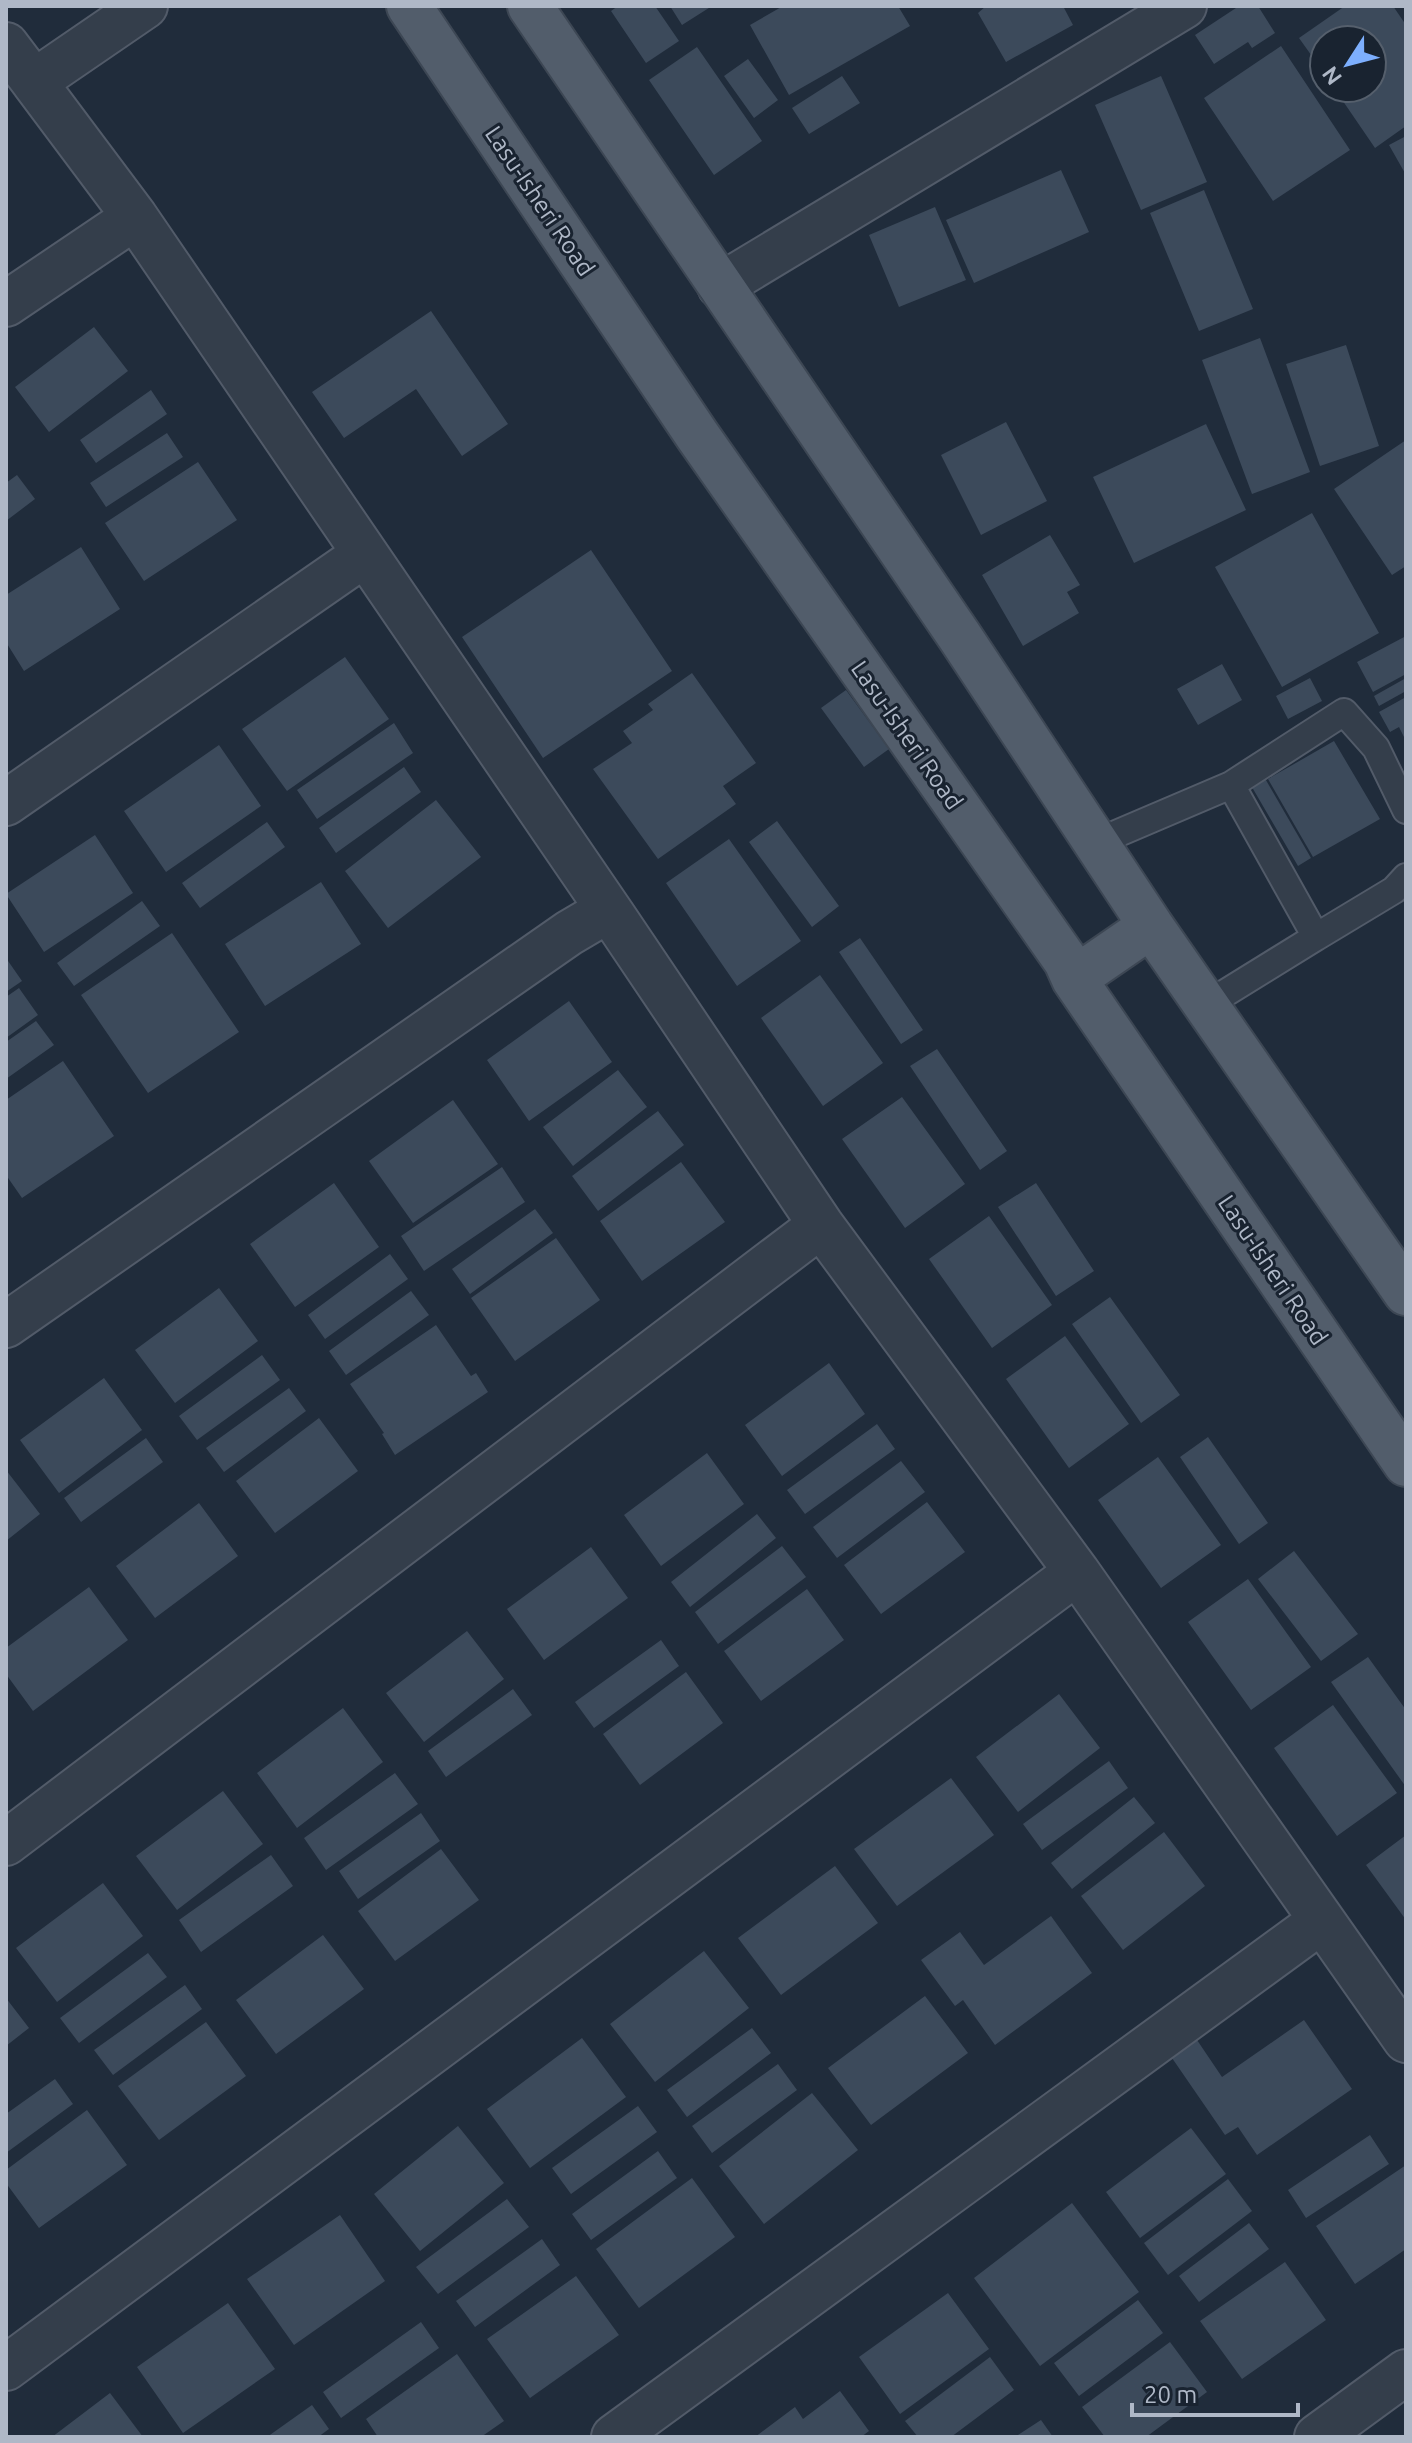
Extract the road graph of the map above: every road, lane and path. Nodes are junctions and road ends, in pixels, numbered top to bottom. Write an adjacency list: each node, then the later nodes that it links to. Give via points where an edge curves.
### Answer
1 (145, 6): 6 (street)
2 (409, 6): 19 (main road, Lasu-Isheri Road, via 697,435)
3 (530, 6): 8 (main road)
4 (1184, 6): 8 (street)
5 (6, 45): 6 (street)
6 (34, 82): 7 (street)
7 (135, 217): 9 (street); 10 (street)
8 (720, 286): 14 (main road)
9 (6, 304)
10 (365, 554): 12 (street); 16 (street)
11 (1231, 785): 13 (lane, via 1344,712 1376,748); 14 (lane); 18 (lane)
12 (6, 803)
13 (1406, 810)
14 (1095, 843): 17 (main road)
15 (1406, 877): 18 (lane, via 1394,890)
16 (608, 910): 21 (street); 23 (street)
17 (1151, 926): 19 (main road); 20 (main road)
18 (1316, 937): 20 (lane)
19 (1074, 979): 24 (main road, Lasu-Isheri Road)
20 (1206, 1005): 22 (main road)
21 (821, 1225): 25 (street); 26 (street)
22 (1406, 1293)
23 (6, 1325)
24 (1406, 1464)
25 (1077, 1572): 27 (street); 29 (street)
26 (6, 1843)
27 (1321, 1921): 28 (street); 31 (street)
28 (1406, 2040)
29 (6, 2368)
30 (1406, 2372): 32 (street)
31 (614, 2437)
32 (1317, 2437)

